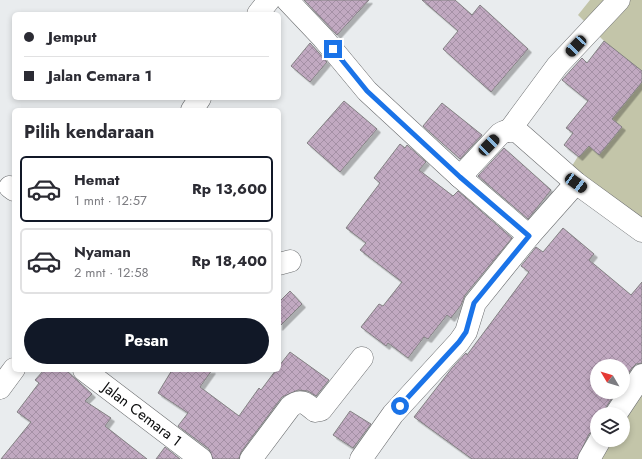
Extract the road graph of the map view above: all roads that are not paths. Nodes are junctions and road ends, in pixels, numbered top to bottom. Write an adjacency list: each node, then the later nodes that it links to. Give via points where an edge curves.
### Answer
1 (269, 0): 4 (street)
2 (287, 0): 6 (street, via 367,91)
3 (619, 0): 5 (street, via 557,66)
4 (260, 12)
5 (509, 131): 6 (street, via 500,134); 7 (street, via 518,132)
6 (460, 177): 9 (street)
7 (576, 183): 8 (street); 9 (street)
8 (642, 231)
9 (529, 236): 19 (street, via 474,303 466,332 459,342 393,414)
10 (362, 358): 18 (street, via 321,410 315,411 303,402 296,402 290,407)
11 (12, 372): 14 (street)
12 (87, 372): 17 (street, Jalan Cemara 1)
13 (642, 375): 15 (street)
14 (0, 388)
15 (621, 407)
16 (596, 447): 20 (street)
17 (200, 459)
18 (251, 459)
19 (360, 459)
20 (589, 459)

